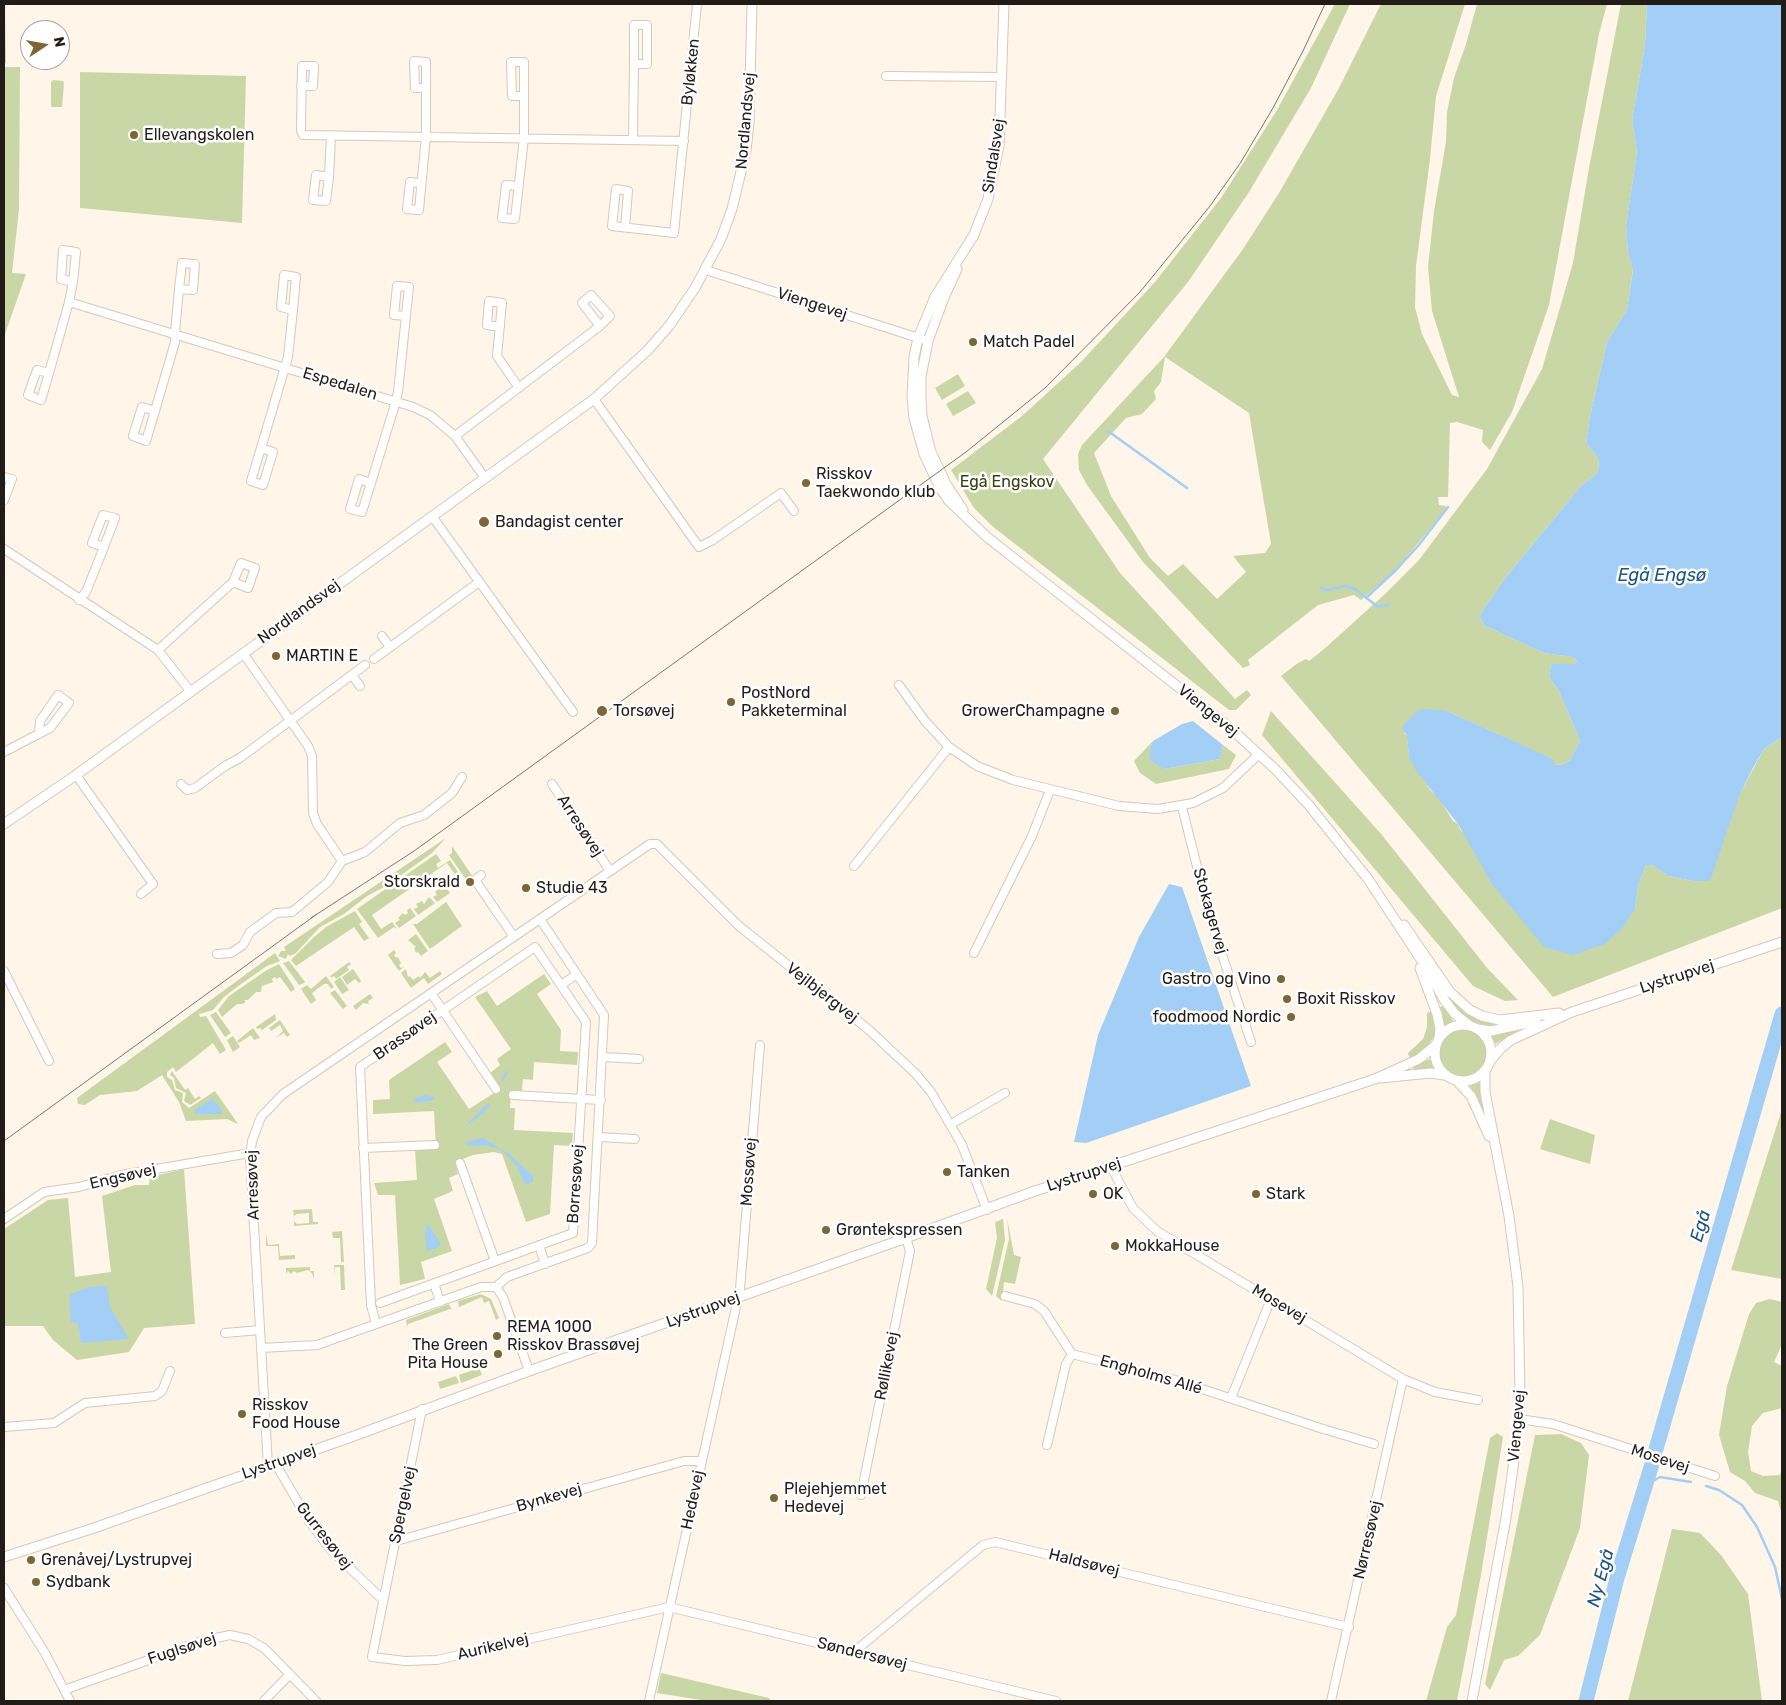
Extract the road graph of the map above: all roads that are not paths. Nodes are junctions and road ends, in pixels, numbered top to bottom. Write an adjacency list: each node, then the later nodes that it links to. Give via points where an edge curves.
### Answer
1 (698, 4): 14 (street, Byløkken)
2 (752, 4): 20 (street, Nordlandsvej, via 746,151 732,209)
3 (1004, 4): 6 (street, Sindalsvej)
4 (634, 64): 4 (street, via 647,64 648,25 634,25); 13 (street)
5 (886, 76): 6 (street)
6 (1002, 77): 19 (street, Sindalsvej, via 995,173)
7 (301, 86): 10 (street, via 303,135)
8 (426, 88): 11 (street)
9 (524, 96): 12 (street)
10 (331, 135): 11 (street); 15 (street)
11 (426, 136): 12 (street); 16 (street)
12 (524, 138): 13 (street); 17 (street)
13 (633, 139): 14 (street)
14 (684, 141): 18 (street, Byløkken, via 674,233)
15 (329, 177)
16 (421, 183)
17 (518, 186)
18 (624, 227): 18 (street, via 628,190 616,189 612,226)
19 (975, 233): 29 (street, Sindalsvej, via 935,297); 30 (street, Sindalsvej, via 943,300)
20 (706, 270): 29 (street, Viengevej); 34 (street, Nordlandsvej, via 669,326 625,373)
21 (73, 282): 23 (street)
22 (179, 289): 28 (street)
23 (69, 302): 28 (street, Espedalen); 32 (street)
24 (293, 310): 31 (street, Espedalen)
25 (406, 316): 35 (street, Espedalen)
26 (500, 326): 33 (street, via 497,356)
27 (600, 326): 33 (street)
28 (175, 333): 31 (street, Espedalen); 36 (street)
29 (918, 338): 30 (street, Viengevej); 45 (street, Viengevej, via 912,397 918,437 940,488 949,502)
30 (928, 341): 45 (street, Viengevej, via 921,377 926,436 939,471)
31 (285, 367): 35 (street, Espedalen); 38 (street, Espedalen)
32 (49, 373)
33 (519, 388): 37 (street)
34 (594, 399): 40 (street, Nordlandsvej); 43 (street, via 699,547 781,493)
35 (396, 401): 37 (street, Espedalen, via 430,415); 41 (street, Espedalen)
36 (155, 411)
37 (456, 436): 40 (street, Espedalen)
38 (261, 448): 38 (street, Espedalen, via 273,452 263,485 251,481)
39 (4, 476): 42 (street, via 12,479)
40 (485, 478): 44 (street, Nordlandsvej)
41 (371, 483)
42 (4, 500)
43 (794, 511)
44 (432, 516): 49 (street); 54 (street, Nordlandsvej)
45 (968, 519): 66 (street, Viengevej)
46 (104, 548): 50 (street, via 86,592)
47 (4, 549): 50 (street)
48 (234, 582): 53 (street)
49 (479, 582): 52 (street); 61 (street)
50 (79, 600): 53 (street)
51 (382, 636): 52 (street)
52 (390, 647): 55 (street)
53 (158, 650): 60 (street)
54 (243, 653): 60 (street, Nordlandsvej); 62 (street)
55 (374, 659)
56 (365, 665): 57 (street)
57 (352, 675): 59 (street); 62 (street)
58 (899, 685): 64 (street)
59 (360, 686)
60 (190, 691): 67 (street, Nordlandsvej)
61 (574, 712)
62 (289, 721): 69 (street, via 195,788 187,790); 74 (street, via 312,756 313,813 317,824)
63 (39, 734): 63 (street, via 50,728 69,704 58,696 40,721); 65 (street)
64 (949, 747): 71 (street, via 977,766); 75 (street)
65 (4, 752)
66 (1259, 754): 72 (street, via 1223,788); 79 (street, Viengevej, via 1308,804)
67 (76, 775): 73 (street, Nordlandsvej); 78 (street, via 153,884)
68 (462, 777): 74 (street, via 452,793 424,815 400,823 365,852)
69 (181, 784)
70 (552, 784): 76 (street, Arresøvej)
71 (1050, 790): 72 (street, via 1142,809); 84 (street, via 1032,836)
72 (1182, 807): 94 (street, Stokagervej, via 1210,918)
73 (4, 824)
74 (342, 861): 85 (street, via 328,882 292,912 276,913 250,932 243,945 231,953)
75 (854, 866)
76 (610, 871): 80 (street, Arresøvej); 110 (street, Vejlbjergvej, via 646,846 657,844 739,926 896,1054 931,1092)
77 (481, 876): 81 (street, via 475,880)
78 (140, 894)
79 (1379, 895): 82 (street, Viengevej); 92 (street, via 1415,939 1450,992 1464,1006 1482,1016 1500,1020)
80 (540, 919): 81 (street, Arresøvej); 87 (street, Borresøvej)
81 (514, 937): 89 (street, Arresøvej)
82 (1409, 942): 93 (street, Viengevej, via 1448,1006); 95 (street, Viengevej, via 1432,998 1440,1028)
83 (1782, 942): 91 (street, Lystrupvej)
84 (974, 953)
85 (217, 954)
86 (4, 971): 99 (street)
87 (577, 974): 88 (street); 97 (street, Borresøvej, via 604,1015)
88 (561, 985): 90 (street, Borresøvej, via 535,948); 108 (street, Borresøvej, via 586,1022)
89 (431, 993): 90 (street); 116 (street, Arresøvej, via 274,1102 257,1125)
90 (442, 1010): 105 (street); 114 (street, Brassøvej, via 360,1067)
91 (1572, 1012): 92 (street, Lystrupvej); 100 (street, Lystrupvej, via 1511,1040)
92 (1559, 1014): 93 (street, Lystrupvej, via 1503,1029 1486,1031)
93 (1474, 1027): 95 (street, via 1453,1027); 100 (street, via 1484,1034 1490,1045)
94 (1251, 1042)
95 (1437, 1042): 102 (street, via 1436,1062); 103 (street, Lystrupvej, via 1419,1059)
96 (760, 1045): 128 (street, Mossøvej)
97 (603, 1057): 98 (street); 109 (street, Borresøvej)
98 (639, 1059)
99 (49, 1060)
100 (1490, 1061): 101 (street)
101 (1485, 1071): 104 (street, via 1470,1081); 115 (street, Viengevej, via 1485,1092)
102 (1445, 1075): 103 (street, Lystrupvej, via 1430,1073); 104 (street)
103 (1375, 1078): 118 (street, Lystrupvej)
104 (1456, 1080): 115 (street, Viengevej, via 1471,1096)
105 (496, 1089)
106 (1006, 1093): 110 (street)
107 (513, 1095): 108 (street)
108 (581, 1099): 109 (street); 122 (street, Borresøvej, via 573,1233)
109 (601, 1100): 111 (street, Borresøvej)
110 (951, 1124): 119 (street, Vejlbjergvej)
111 (599, 1137): 112 (street, Borresøvej); 124 (street, Borresøvej, via 591,1246)
112 (635, 1139)
113 (435, 1144): 114 (street)
114 (363, 1148): 132 (street, Brassøvej, via 371,1305)
115 (1495, 1150): 143 (street, Viengevej, via 1509,1216 1518,1287)
116 (250, 1153): 120 (street, Engsøvej, via 44,1192); 133 (street, Arresøvej)
117 (460, 1163): 123 (street)
118 (1111, 1167): 119 (street, Lystrupvej); 129 (street, Mosevej, via 1141,1218 1169,1239)
119 (987, 1210): 121 (street, Lystrupvej)
120 (4, 1219)
121 (906, 1238): 128 (street, Lystrupvej); 150 (street, Røllikevej, via 910,1251)
122 (539, 1245): 123 (street, Borresøvej); 124 (street)
123 (495, 1261): 125 (street)
124 (545, 1264): 126 (street, Borresøvej, via 507,1277)
125 (434, 1283): 130 (street); 131 (street)
126 (496, 1287): 131 (street, via 483,1286); 138 (street)
127 (1005, 1296): 136 (street, via 1035,1304 1044,1310)
128 (737, 1298): 138 (street, Lystrupvej); 147 (street, Hedevej)
129 (1271, 1299): 139 (street, Mosevej); 140 (street)
130 (380, 1302)
131 (440, 1302): 132 (street)
132 (376, 1324): 135 (street, via 317,1345)
133 (260, 1330): 134 (street); 135 (street, Arresøvej)
134 (225, 1332)
135 (261, 1348): 148 (street, Arresøvej)
136 (1072, 1354): 140 (street, Engholms Allé, via 1137,1369); 146 (street, via 1066,1364)
137 (170, 1371): 144 (street, via 162,1391 155,1396 84,1404 54,1422)
138 (528, 1371): 142 (street, Lystrupvej)
139 (1403, 1379): 141 (street, Mosevej, via 1435,1392); 156 (street, Nørresøvej)
140 (1231, 1398): 145 (street, Engholms Allé)
141 (1478, 1400)
142 (422, 1409): 148 (street, Lystrupvej); 151 (street, Spergelvej)
143 (1519, 1419): 149 (street, Mosevej, via 1553,1424); 166 (street, Viengevej, via 1506,1518)
144 (4, 1427)
145 (1374, 1444)
146 (1047, 1445)
147 (701, 1461): 151 (street, Bynkevej, via 684,1461); 155 (street, Hedevej)
148 (272, 1465): 152 (street, Lystrupvej); 154 (street, Gurresøvej, via 331,1550)
149 (1715, 1476)
150 (862, 1495)
151 (396, 1541): 154 (street, Spergelvej)
152 (4, 1557)
153 (4, 1588): 159 (street)
154 (383, 1600): 155 (street, Aurikelvej, via 372,1657 405,1660 437,1660)
155 (669, 1607): 157 (street, Søndersøvej); 163 (street, Hedevej)
156 (1349, 1627): 157 (street, Haldsøvej, via 995,1542 983,1546); 165 (street, Nørresøvej)
157 (854, 1652): 164 (street, Søndersøvej)
158 (290, 1674): 159 (street, Fuglsøvej, via 257,1643 230,1635 202,1641); 161 (street); 162 (street, Fuglsøvej)
159 (64, 1690): 160 (street)
160 (70, 1701)
161 (264, 1701)
162 (316, 1701)
163 (649, 1701)
164 (1056, 1701)
165 (1331, 1701)
166 (1472, 1701)

